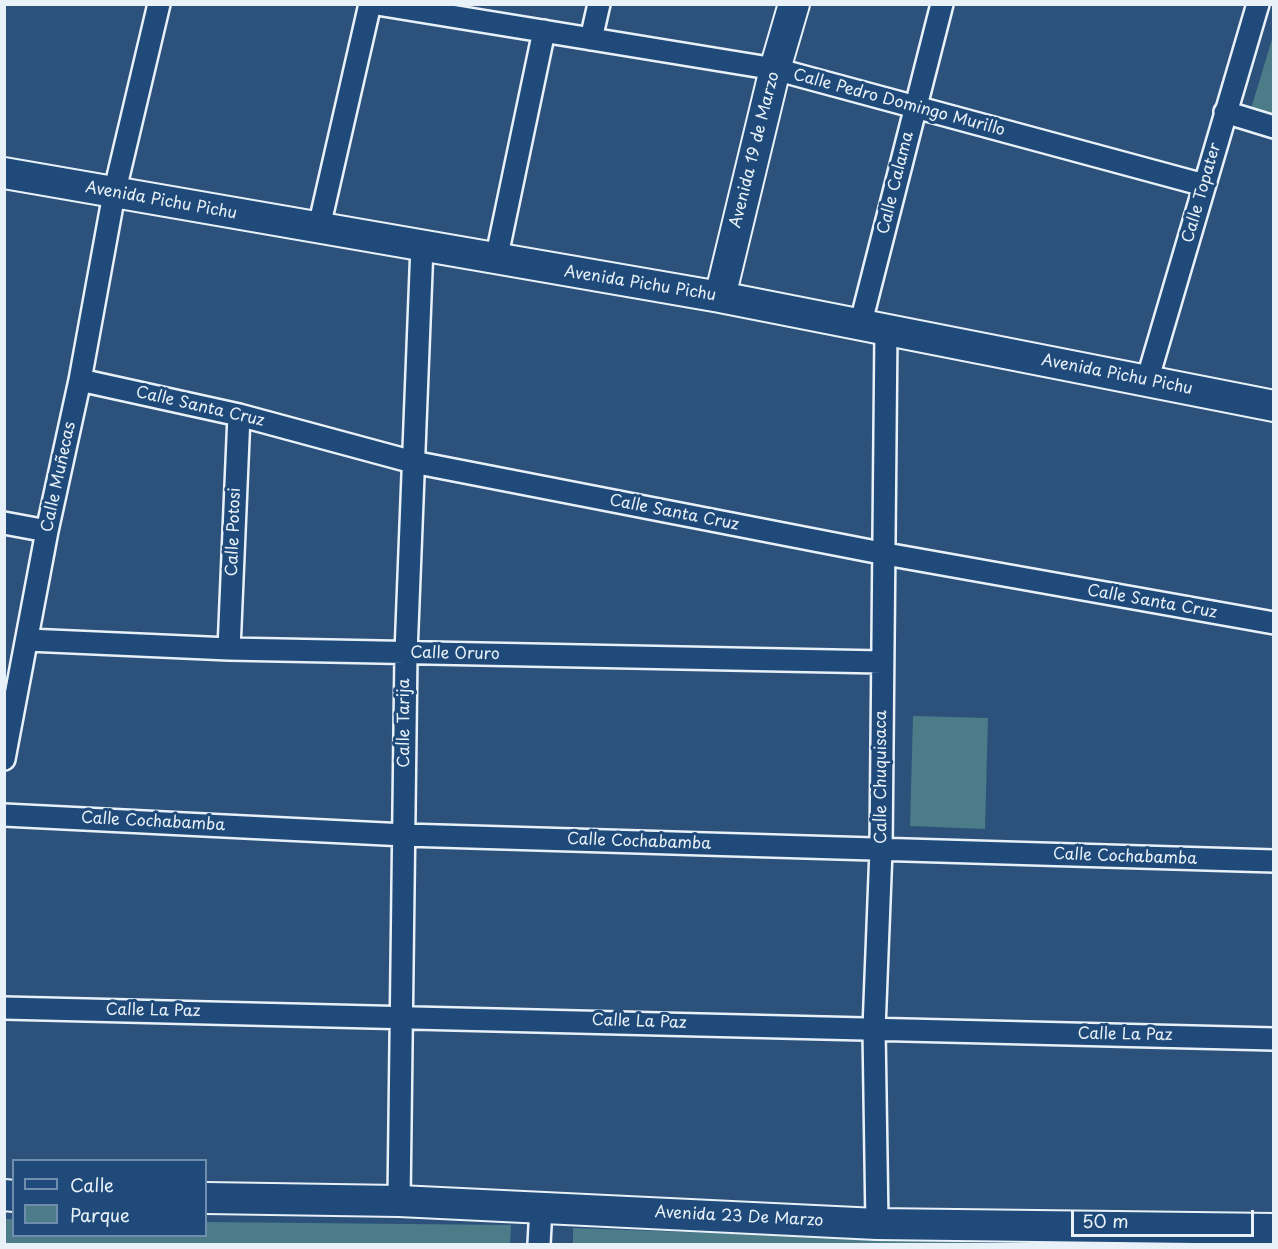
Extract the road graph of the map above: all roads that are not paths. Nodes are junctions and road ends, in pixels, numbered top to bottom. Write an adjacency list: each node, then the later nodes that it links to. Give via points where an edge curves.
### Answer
1 (159, 4): 16 (street)
2 (370, 4): 17 (street)
3 (377, 4): 8 (street, Calle Pedro Domingo Murillo)
4 (599, 4): 9 (street)
5 (794, 4): 10 (street, Avenida 19 de Marzo)
6 (942, 4): 11 (street, Calle Calama)
7 (1257, 5): 12 (street, Calle Topater)
8 (544, 31): 9 (street, Calle Pedro Domingo Murillo); 19 (street)
9 (591, 39): 10 (street, Calle Pedro Domingo Murillo)
10 (775, 69): 11 (street, Calle Pedro Domingo Murillo); 20 (street, Avenida 19 de Marzo)
11 (915, 108): 15 (street, Calle Pedro Domingo Murillo); 21 (street, Calle Calama)
12 (1225, 112): 13 (street); 15 (street, Calle Topater)
13 (1274, 127)
14 (4, 173): 16 (street, Avenida Pichu Pichu)
15 (1204, 184): 23 (street, Calle Topater)
16 (114, 194): 17 (street, Avenida Pichu Pichu); 22 (street, Calle Muñecas)
17 (319, 228): 18 (street, Avenida Pichu Pichu)
18 (422, 246): 19 (street, Avenida Pichu Pichu); 26 (street, Calle Tarija)
19 (496, 260): 20 (street, Avenida Pichu Pichu)
20 (720, 297): 21 (street, Avenida Pichu Pichu)
21 (873, 328): 23 (street, Avenida Pichu Pichu); 29 (street, Calle Chuquisaca)
22 (80, 380): 25 (street, Calle Santa Cruz); 28 (street, Calle Muñecas)
23 (1147, 381): 24 (street, Avenida Pichu Pichu)
24 (1274, 406)
25 (239, 415): 26 (street, Calle Santa Cruz); 32 (street, Calle Potosi)
26 (413, 462): 29 (street, Calle Santa Cruz); 33 (street, Calle Tarija)
27 (4, 523): 28 (street)
28 (47, 531): 31 (street, Calle Muñecas)
29 (886, 554): 30 (street, Calle Santa Cruz); 34 (street, Calle Chuquisaca)
30 (1274, 623)
31 (28, 640): 32 (street, Calle Oruro); 35 (street, Calle Muñecas)
32 (229, 649): 33 (street, Calle Oruro)
33 (406, 652): 34 (street, Calle Oruro); 37 (street, Calle Tarija)
34 (882, 662): 38 (street, Calle Chuquisaca)
35 (4, 759)
36 (4, 815): 37 (street, Calle Cochabamba)
37 (405, 835): 38 (street, Calle Cochabamba); 41 (street, Calle Tarija)
38 (881, 850): 39 (street, Calle Cochabamba); 42 (street, Calle Chuquisaca)
39 (1274, 861)
40 (4, 1008): 41 (street, Calle La Paz)
41 (404, 1016): 42 (street, Calle La Paz); 45 (street, Calle Tarija)
42 (874, 1029): 43 (street, Calle La Paz); 47 (street, Calle Chuquisaca)
43 (1274, 1039)
44 (207, 1198): 45 (street, Avenida 23 De Marzo)
45 (399, 1202): 46 (street, Avenida 23 De Marzo)
46 (541, 1208): 47 (street, Avenida 23 De Marzo); 49 (street)
47 (877, 1224): 48 (street, Avenida 23 De Marzo)
48 (1256, 1234)
49 (539, 1245)

